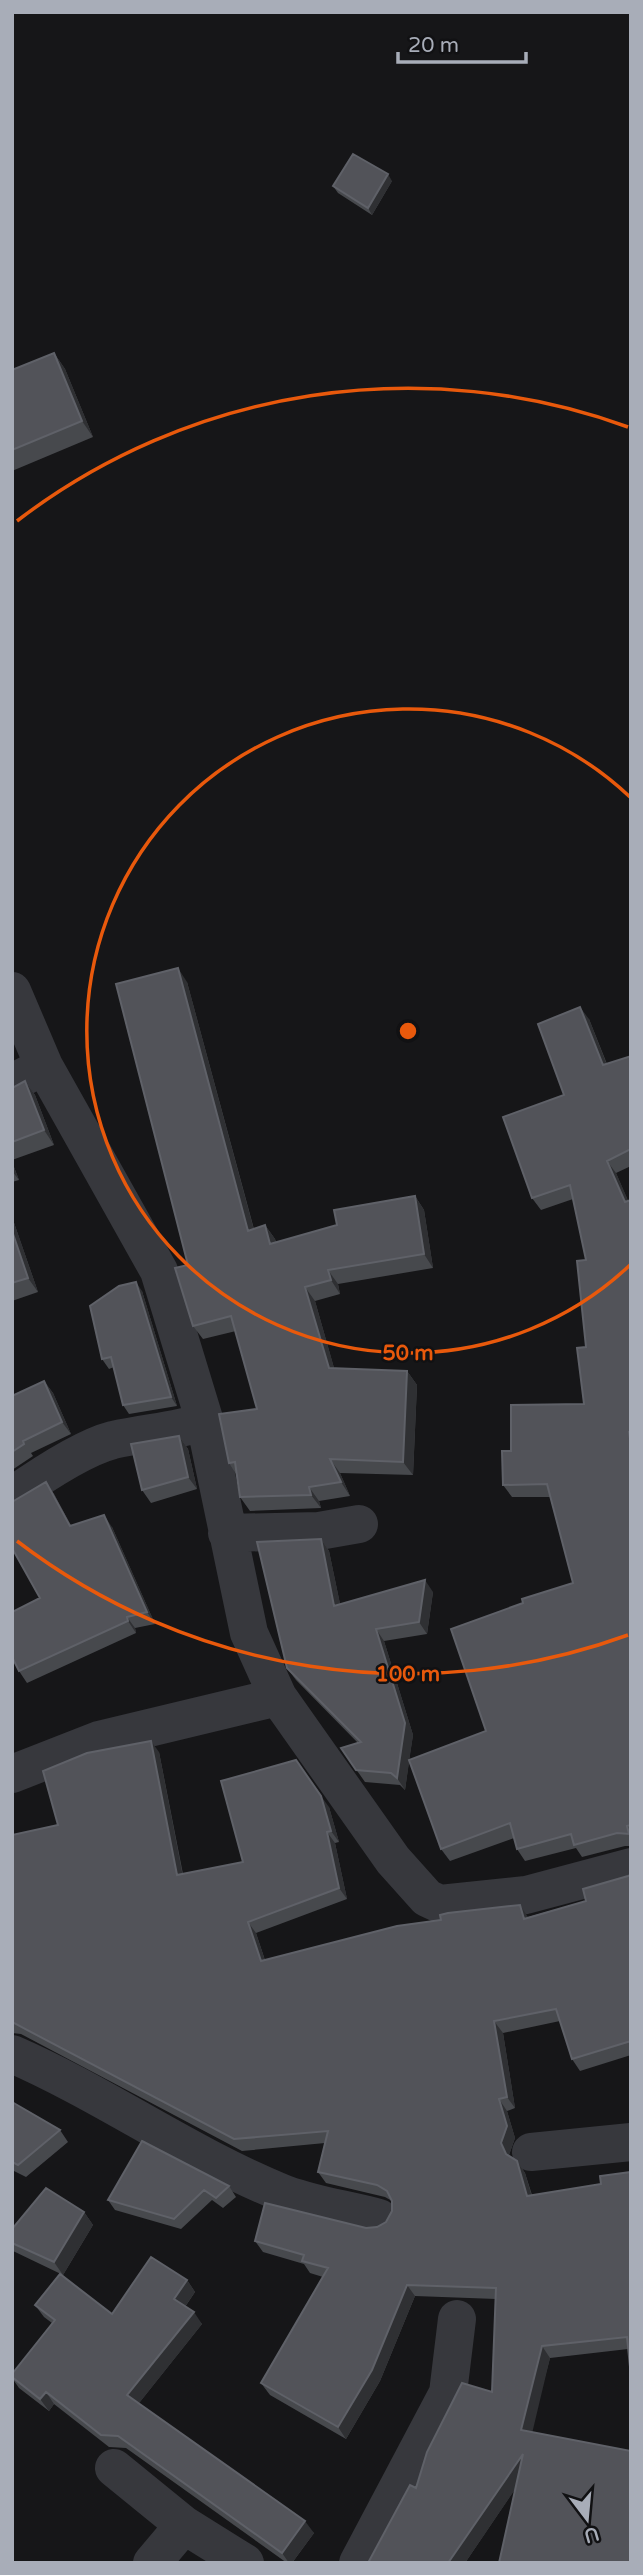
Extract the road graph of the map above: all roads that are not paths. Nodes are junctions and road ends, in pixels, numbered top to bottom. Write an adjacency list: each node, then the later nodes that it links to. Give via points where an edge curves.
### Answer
1 (12, 991): 2 (street)
2 (28, 1075): 3 (street, via 159,1271)
3 (205, 1422): 4 (street, via 111,1441); 6 (street)
4 (12, 1496)
5 (359, 1524): 6 (street, via 319,1531)
6 (227, 1533): 7 (street, via 249,1633)
7 (278, 1697): 8 (street, via 99,1740); 9 (street, via 393,1860 427,1898 440,1904 526,1895)
8 (12, 1774)
9 (631, 1867)
10 (12, 2054): 13 (street, via 45,2068 164,2137 282,2193)
11 (631, 2142): 12 (street)
12 (531, 2152)
13 (379, 2218)
14 (457, 2319): 19 (street, via 448,2393)
15 (114, 2468): 16 (street)
16 (184, 2525): 17 (street); 18 (street)
17 (152, 2563)
18 (245, 2563)
19 (358, 2563)

